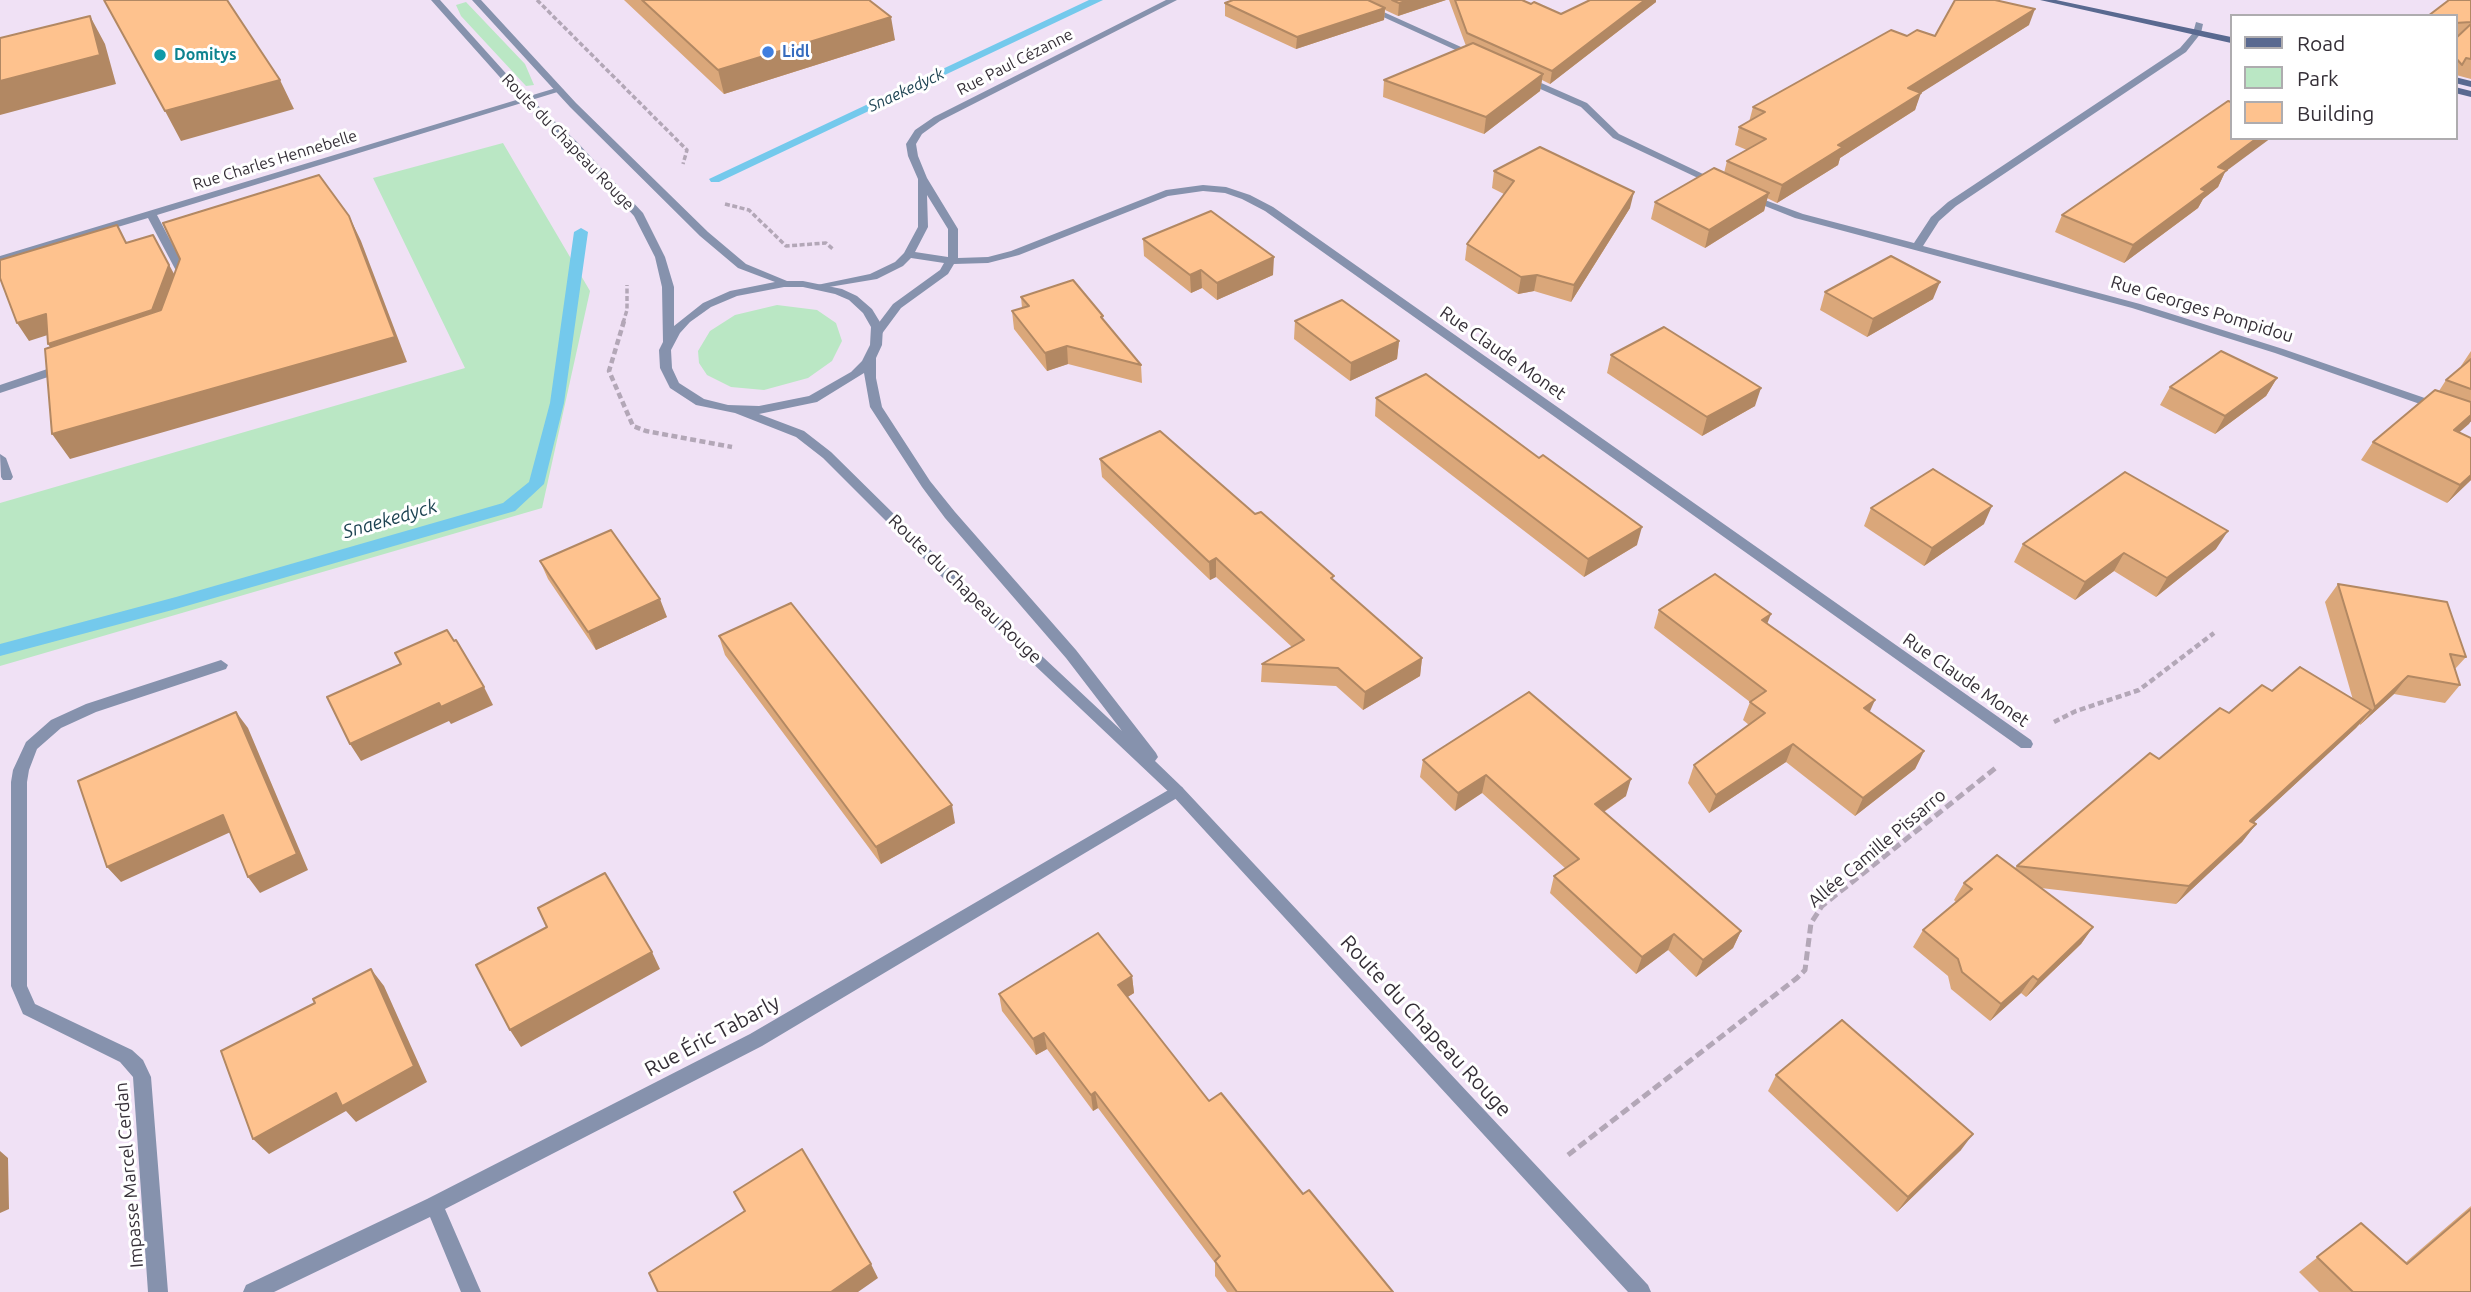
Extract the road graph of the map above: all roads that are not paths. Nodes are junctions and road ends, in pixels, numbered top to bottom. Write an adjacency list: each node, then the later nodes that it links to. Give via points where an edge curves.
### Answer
1 (435, 0): 13 (street, Route du Chapeau Rouge)
2 (476, 0): 12 (street, Route du Chapeau Rouge)
3 (1173, 0): 14 (street, Rue Paul Cézanne, via 923,128 911,144)
4 (1350, 0): 10 (street)
5 (2044, 0): 7 (main road)
6 (2084, 0): 7 (main road)
7 (2198, 29): 8 (main road); 9 (main road); 16 (street, via 2177,54 1951,204)
8 (2230, 31)
9 (2230, 40)
10 (1488, 62)
11 (1513, 73): 16 (street, Rue Georges Pompidou, via 1590,109 1616,136 1747,197 1799,216)
12 (559, 90): 13 (street, Rue Charles Hennebelle); 20 (street, Route du Chapeau Rouge, via 727,255 750,271)
13 (526, 100): 15 (street, Rue Charles Hennebelle); 24 (street, Route du Chapeau Rouge, via 639,215 660,257 668,287)
14 (922, 178): 17 (street, Rue Paul Cézanne, via 923,227); 19 (street, Rue Paul Cézanne, via 953,229)
15 (151, 213): 18 (street, Rue Charles Hennebelle); 22 (street, via 187,283)
16 (1918, 246): 29 (street, Rue Georges Pompidou, via 2136,306)
17 (909, 254): 19 (street, Rue Claude Monet); 21 (street, via 873,277)
18 (0, 259)
19 (951, 261): 23 (street, via 944,272 897,306); 33 (street, Rue Claude Monet, via 988,260 1015,253 1177,191 1216,189 1246,197)
20 (793, 284): 21 (street); 24 (street, via 754,288 708,305 680,325)
21 (821, 287): 23 (street, via 846,294 864,306)
22 (183, 295)
23 (877, 333): 25 (street)
24 (668, 344): 28 (street, via 666,368 679,390 700,402)
25 (870, 358): 28 (street, via 848,381 822,395 781,407); 34 (street, Route du Chapeau Rouge, via 876,407 926,484 1088,674)
26 (78, 363): 27 (street)
27 (0, 389)
28 (738, 410): 34 (street, Route du Chapeau Rouge, via 800,434 827,455)
29 (2471, 418)
30 (0, 458): 31 (street)
31 (7, 477)
32 (221, 666): 36 (street, Impasse Marcel Cerdan, via 56,724 31,746 19,782 19,986 29,1009 126,1056 142,1077)
33 (2026, 744)
34 (1177, 791): 35 (street, Rue Éric Tabarly, via 766,1034); 39 (street, Route du Chapeau Rouge)
35 (434, 1205): 37 (street, Rue Éric Tabarly); 38 (street)
36 (158, 1292)
37 (253, 1292)
38 (471, 1292)
39 (1641, 1292)

